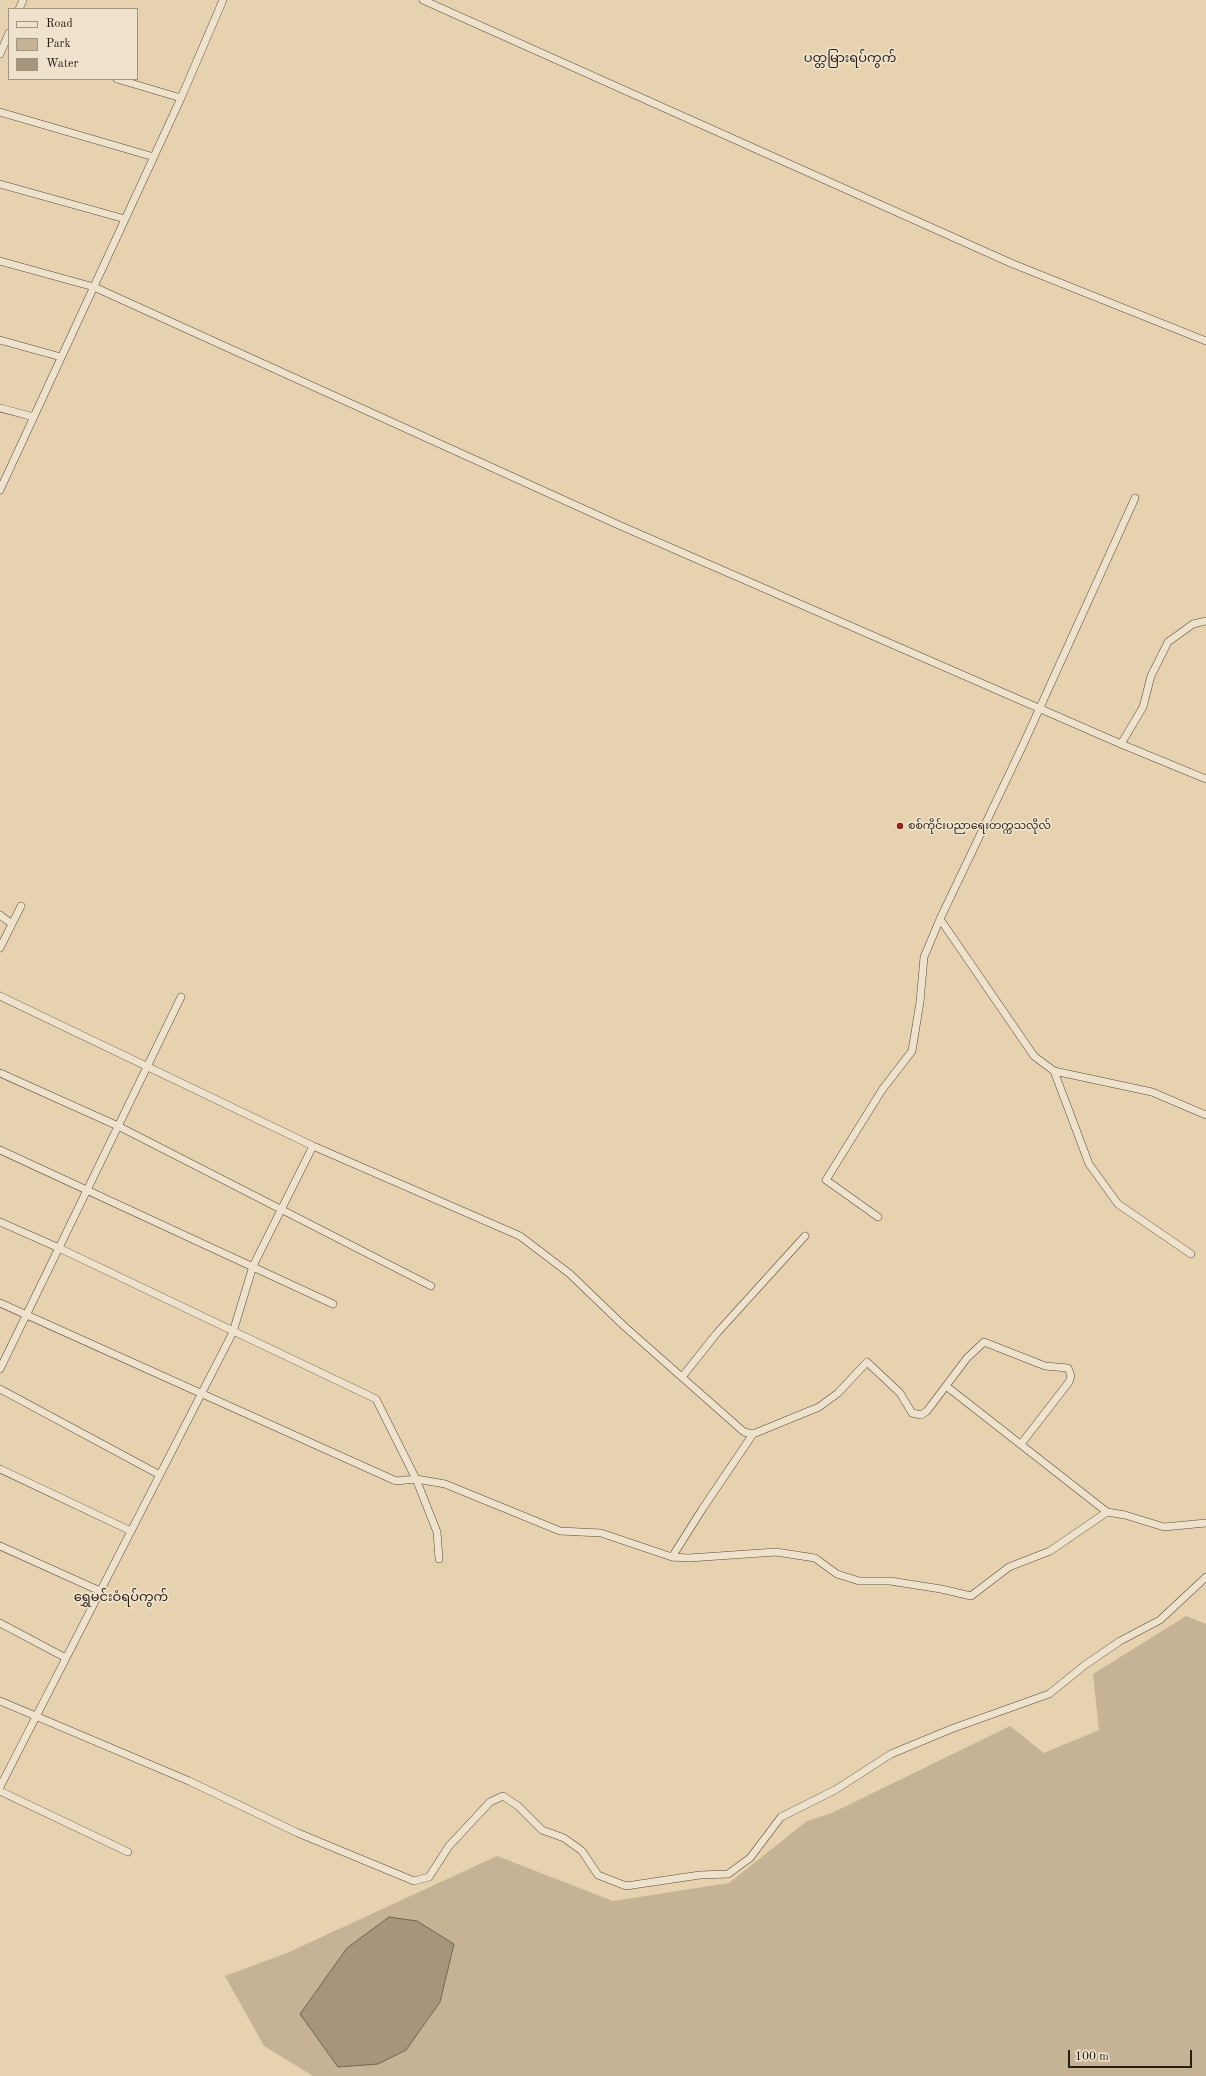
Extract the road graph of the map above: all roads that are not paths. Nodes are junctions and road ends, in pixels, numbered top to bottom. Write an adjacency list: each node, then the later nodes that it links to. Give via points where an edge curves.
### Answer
1 (224, 0): 7 (street)
2 (423, 0): 15 (street, via 1013,264)
3 (8, 36): 4 (street)
4 (4, 46): 5 (street)
5 (0, 54)
6 (120, 80): 7 (street)
7 (181, 98): 9 (street)
8 (0, 112): 9 (street)
9 (154, 157): 11 (street)
10 (0, 184): 11 (street)
11 (125, 219): 13 (street)
12 (0, 261): 13 (street)
13 (94, 288): 16 (street); 22 (street, via 614,522)
14 (0, 340): 16 (street)
15 (1206, 341)
16 (61, 357): 18 (street)
17 (0, 408): 18 (street)
18 (34, 417): 19 (street)
19 (0, 490)
20 (1135, 498): 22 (street)
21 (1206, 621): 23 (street, via 1193,624 1168,642 1151,676 1143,707)
22 (1040, 708): 23 (street); 27 (street)
23 (1120, 744): 24 (street)
24 (1206, 779)
25 (21, 906): 28 (street)
26 (0, 915): 28 (street)
27 (940, 919): 33 (street, via 1034,1056); 41 (street, via 924,957 912,1050 882,1090 826,1180)
28 (12, 924): 29 (street)
29 (0, 948)
30 (0, 996): 32 (street)
31 (181, 997): 32 (street)
32 (147, 1066): 36 (street); 37 (street)
33 (1054, 1071): 35 (street, via 1152,1092); 45 (street, via 1089,1164 1118,1204)
34 (0, 1073): 36 (street)
35 (1206, 1115)
36 (118, 1126): 39 (street); 40 (street)
37 (313, 1146): 40 (street); 53 (street, via 520,1236 570,1274)
38 (0, 1150): 39 (street)
39 (87, 1191): 44 (street); 46 (street)
40 (282, 1210): 46 (street); 47 (street)
41 (878, 1217)
42 (0, 1222): 44 (street)
43 (805, 1236): 53 (street, via 717,1333)
44 (59, 1248): 50 (street); 51 (street)
45 (1191, 1254)
46 (252, 1266): 49 (street); 51 (street)
47 (431, 1286)
48 (0, 1303): 50 (street)
49 (333, 1304)
50 (26, 1316): 52 (street); 56 (street)
51 (233, 1332): 56 (street); 61 (street, via 376,1399)
52 (0, 1369)
53 (682, 1377): 57 (street, via 744,1432)
54 (946, 1386): 57 (street, via 927,1411 921,1415 912,1413 900,1393 867,1362 838,1393 819,1407); 58 (street); 58 (street, via 967,1358 984,1342 1045,1366 1068,1368 1071,1376 1069,1382)
55 (0, 1389): 60 (street)
56 (201, 1394): 60 (street); 61 (street, via 396,1481)
57 (753, 1434): 66 (street)
58 (1021, 1444): 62 (street)
59 (0, 1469): 64 (street)
60 (160, 1475): 64 (street)
61 (416, 1479): 66 (street, via 445,1484 560,1532 601,1533); 67 (street, via 437,1532)
62 (1107, 1512): 63 (street, via 1164,1528); 66 (street, via 1050,1551 1009,1568 971,1596 890,1581 859,1581 837,1574 815,1558 776,1552)
63 (1206, 1523)
64 (131, 1531): 69 (street)
65 (0, 1546): 69 (street)
66 (672, 1557)
67 (438, 1559)
68 (1206, 1578): 73 (street, via 1160,1620 1120,1642 1049,1694 951,1729 891,1754 835,1790 781,1817 750,1858 728,1874 700,1875 626,1886 598,1875 582,1850 564,1838 542,1830 518,1806 503,1796 490,1802 449,1846 429,1877 414,1881 298,1833 189,1780)
69 (100, 1591): 71 (street)
70 (0, 1623): 71 (street)
71 (66, 1658): 73 (street)
72 (0, 1701): 73 (street)
73 (36, 1717): 74 (street)
74 (0, 1787)
75 (0, 1791): 76 (street)
76 (128, 1852)

